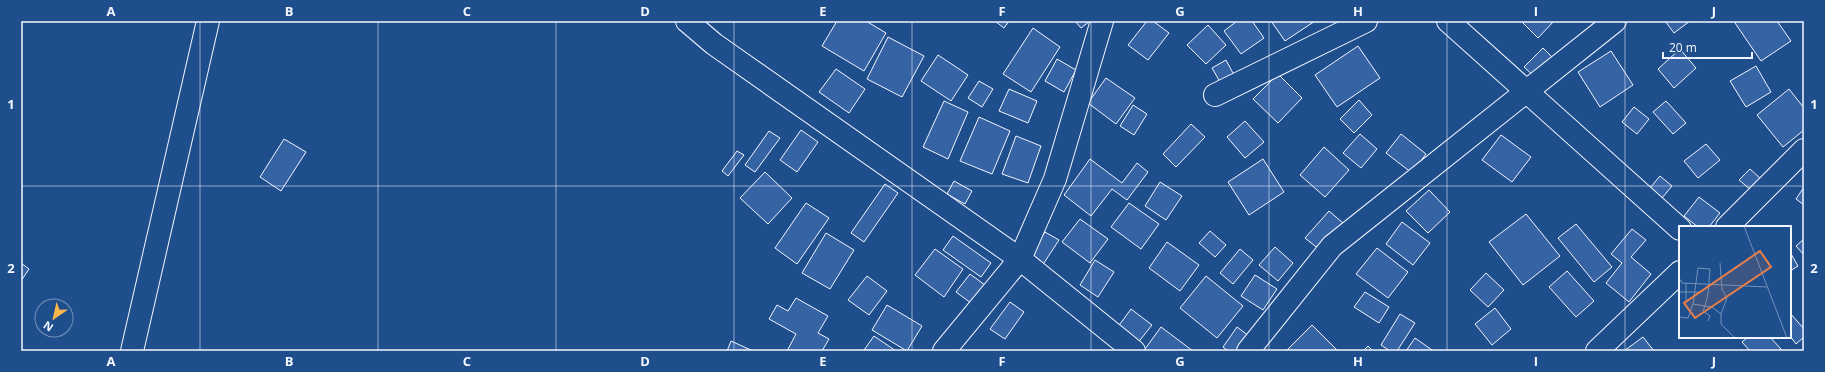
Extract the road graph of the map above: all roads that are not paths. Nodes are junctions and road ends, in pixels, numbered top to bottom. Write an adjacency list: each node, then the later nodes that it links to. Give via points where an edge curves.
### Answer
1 (208, 21): 14 (street)
2 (687, 21): 12 (street, via 714,44)
3 (1102, 21): 12 (street, via 1055,179)
4 (1366, 21): 8 (street)
5 (1448, 21): 7 (street)
6 (1615, 21): 7 (street)
7 (1526, 90): 11 (street); 17 (street, via 1332,246)
8 (1215, 95)
9 (1804, 150): 10 (street)
10 (1728, 226)
11 (1679, 227)
12 (1020, 259): 15 (street); 16 (street)
13 (1679, 273): 18 (street)
14 (132, 351)
15 (944, 351)
16 (1134, 351)
17 (1248, 351)
18 (1597, 351)

